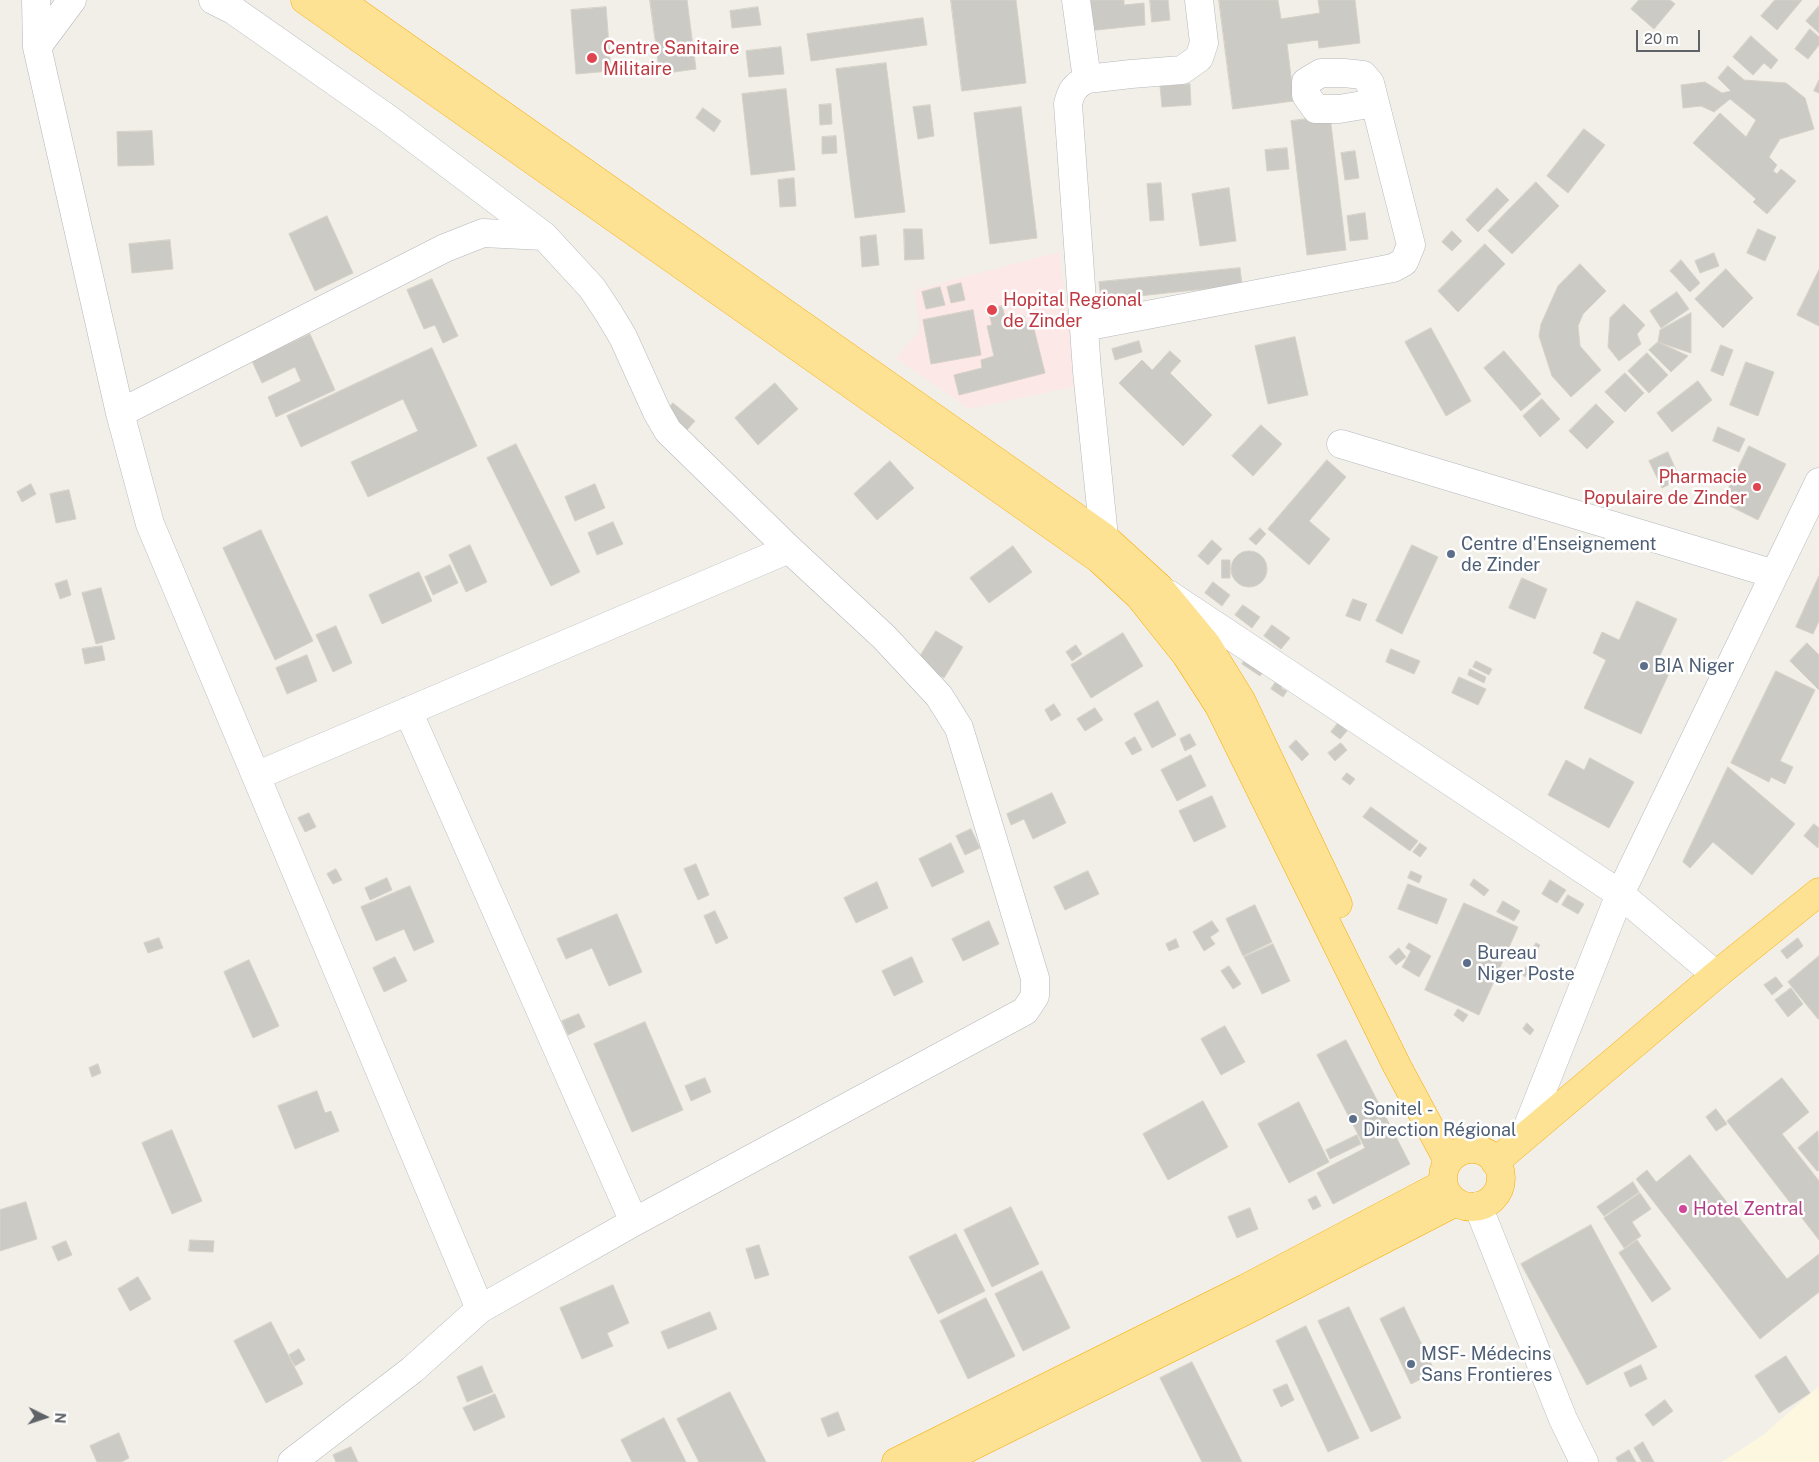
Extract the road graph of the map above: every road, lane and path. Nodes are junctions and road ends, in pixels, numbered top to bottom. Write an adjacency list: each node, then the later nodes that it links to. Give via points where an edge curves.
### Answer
1 (36, 0): 7 (street)
2 (72, 0): 7 (street)
3 (213, 0): 10 (street, via 233,10 386,118)
4 (1076, 0): 8 (street)
5 (1199, 0): 8 (street, via 1204,43 1199,58 1182,70)
6 (320, 2): 15 (highway)
7 (37, 47): 12 (street)
8 (1086, 79): 11 (street, via 1071,91 1068,104)
9 (1375, 103): 11 (street, via 1411,245 1404,262 1393,268)
10 (544, 236): 12 (street, via 483,233 445,248); 16 (street, via 592,288 608,312 668,431)
11 (1084, 327): 15 (street)
12 (120, 413): 20 (street, via 150,524)
13 (1341, 444): 17 (street)
14 (1819, 482): 17 (street)
15 (1101, 548): 18 (highway); 26 (highway, via 1186,656 1219,706)
16 (789, 550): 19 (street); 27 (street, via 913,668 939,696 959,728 1035,978 1035,996 1024,1011)
17 (1774, 574): 22 (street)
18 (1158, 587): 22 (street); 26 (highway, via 1207,645 1241,700 1351,930)
19 (408, 711): 20 (street); 27 (street)
20 (256, 776): 28 (street)
21 (1819, 892): 23 (highway)
22 (1620, 894): 23 (street); 24 (street)
23 (1716, 975): 24 (highway)
24 (1524, 1136): 25 (highway)
25 (1495, 1162): 26 (highway, via 1483,1151 1467,1150); 26 (highway, via 1500,1179 1494,1197 1486,1203)
26 (1457, 1181): 30 (highway); 31 (highway, via 1247,1310); 32 (street)
27 (634, 1222): 28 (street)
28 (480, 1309): 29 (street, via 412,1370)
29 (292, 1462)
30 (896, 1462)
31 (940, 1462)
32 (1584, 1462)

